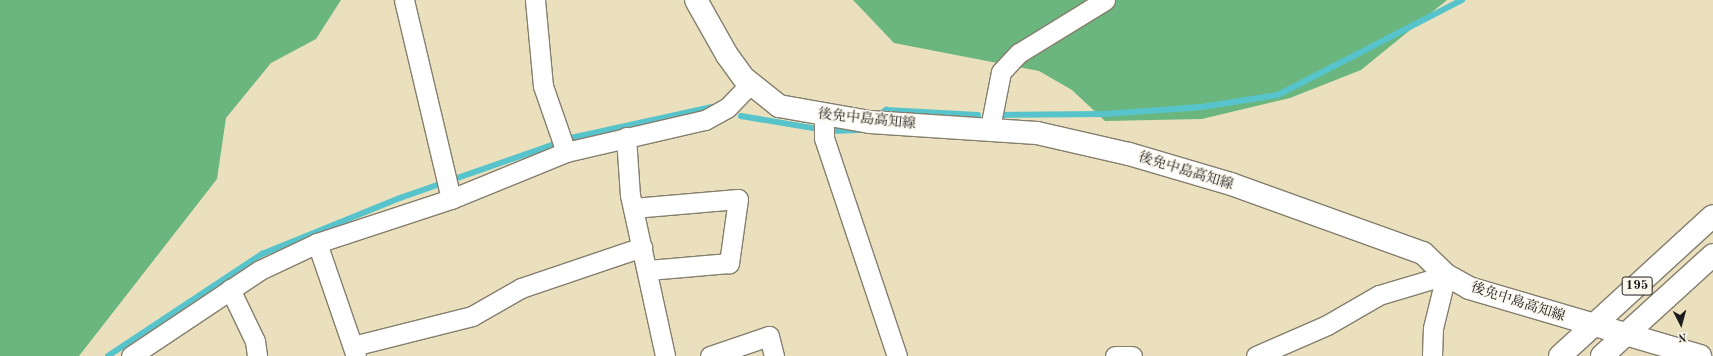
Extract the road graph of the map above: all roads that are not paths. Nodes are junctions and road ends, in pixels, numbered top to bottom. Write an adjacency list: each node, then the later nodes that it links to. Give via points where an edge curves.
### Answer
1 (404, 0): 10 (street)
2 (535, 0): 9 (street, via 543,86)
3 (696, 0): 5 (main road, 後免中島高知線, via 727,55)
4 (1105, 0): 7 (street, via 1019,53 1001,72)
5 (750, 84): 6 (main road, 後免中島高知線, via 779,106); 8 (street, via 715,116)
6 (824, 117): 7 (main road, 後免中島高知線); 27 (street, via 824,138)
7 (990, 128): 17 (main road, 後免中島高知線, via 1037,133 1121,152 1231,184 1423,253)
8 (626, 137): 9 (street); 11 (street)
9 (566, 152): 10 (street)
10 (450, 194): 13 (street)
11 (633, 208): 14 (street); 16 (street, via 738,199 729,263)
12 (1713, 216): 19 (main road, 195)
13 (317, 243): 18 (street, via 260,270); 21 (street)
14 (642, 246): 16 (street); 21 (street, via 521,288 472,316)
15 (1713, 255): 20 (main road, 195)
16 (648, 270): 24 (street)
17 (1446, 275): 19 (main road, 後免中島高知線, via 1469,288); 30 (street, via 1380,295 1327,325); 31 (street, via 1433,328)
18 (230, 289): 22 (street); 23 (street, via 255,341)
19 (1593, 326): 20 (main road, 後免中島高知線); 32 (main road, 195)
20 (1624, 336): 33 (main road, 195); 34 (main road, 後免中島高知線)
21 (355, 351)
22 (131, 356)
23 (257, 356)
24 (665, 356)
25 (710, 356): 26 (street, via 769,336)
26 (774, 356)
27 (897, 356)
28 (1115, 356): 29 (street)
29 (1132, 356)
30 (1256, 356)
31 (1432, 356)
32 (1560, 356)
33 (1602, 356)
34 (1700, 356)

